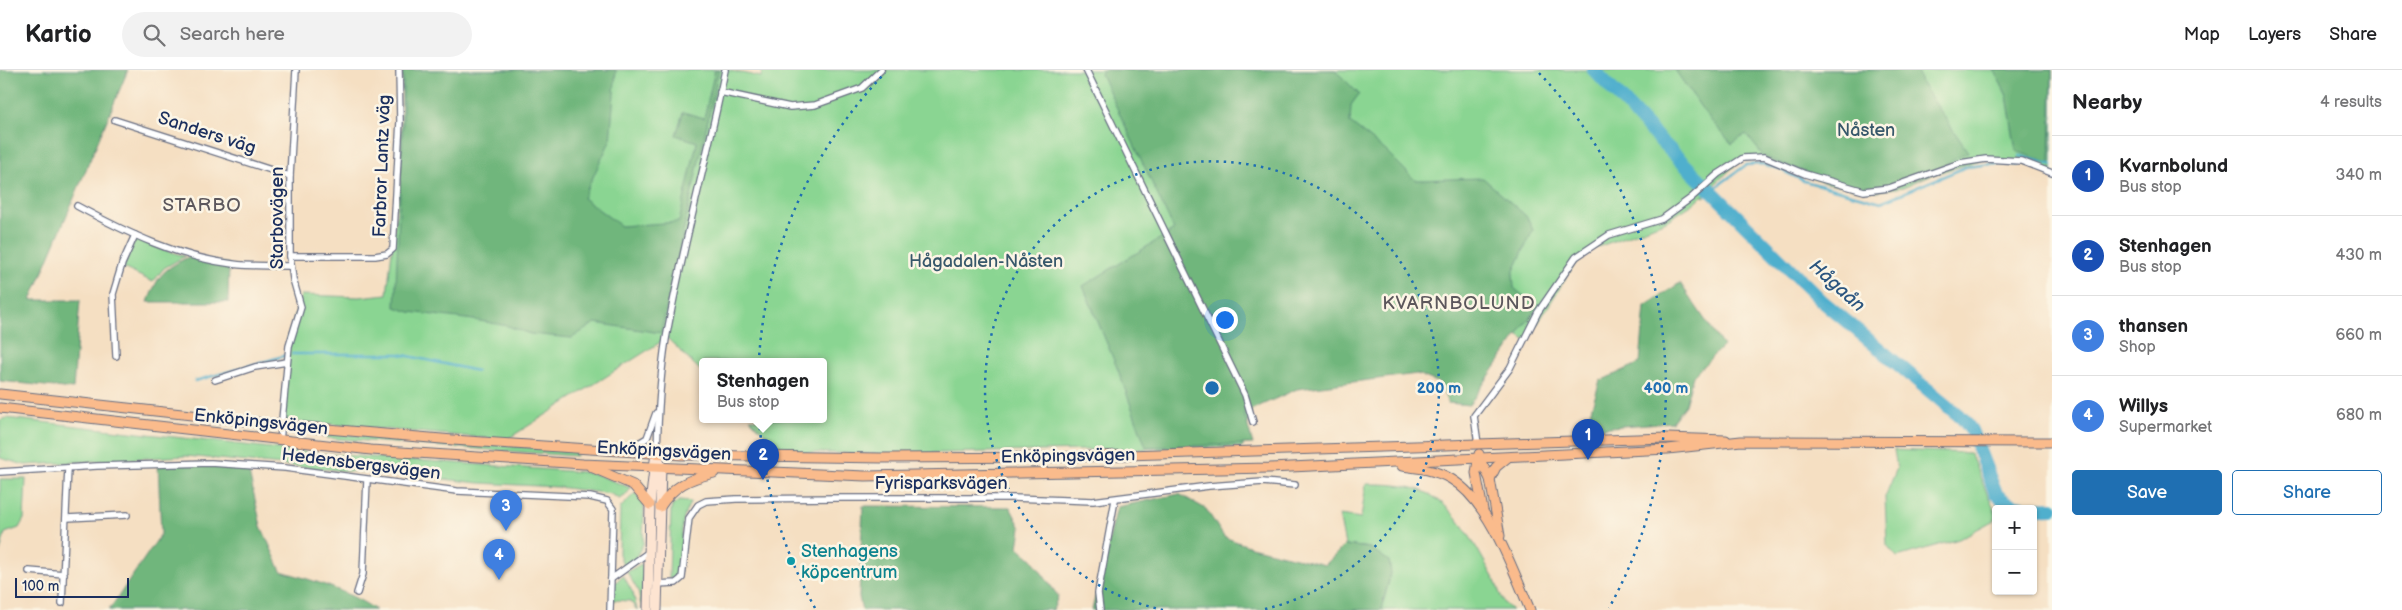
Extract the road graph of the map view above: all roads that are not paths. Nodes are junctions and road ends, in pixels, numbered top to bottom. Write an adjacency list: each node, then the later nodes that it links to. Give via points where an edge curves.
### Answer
1 (296, 70): 9 (street, Starbovägen)
2 (399, 70): 12 (street, Farbror Lantz väg, via 400,121 393,249 375,256)
3 (725, 70): 6 (street)
4 (881, 70): 6 (street, via 862,88 815,105 790,107)
5 (1086, 70): 22 (street, via 1241,387)
6 (720, 92): 18 (street, via 684,248 666,340)
7 (115, 120): 9 (street, Sanders väg)
8 (2052, 173): 27 (street, via 2021,161 1986,159 1960,164 1889,188 1864,191 1805,174 1764,157 1743,158 1662,219 1610,235 1576,257 1538,312 1510,368 1474,416)
9 (290, 176): 12 (street, Starbovägen)
10 (77, 206): 11 (street)
11 (135, 235): 13 (street, via 162,247 212,261); 14 (street, via 113,294)
12 (290, 256): 13 (street, Starbovägen)
13 (291, 266): 15 (street, Starbovägen, via 301,306 291,334)
14 (116, 356)
15 (287, 362): 16 (street, via 255,367); 23 (street, Starbovägen)
16 (215, 380)
17 (0, 394): 23 (main road, Enköpingsvägen)
18 (660, 398): 28 (street, via 651,432); 29 (street)
19 (0, 408): 20 (main road, Enköpingsvägen)
20 (16, 410): 21 (main road); 24 (main road, Enköpingsvägen)
21 (0, 415)
22 (1253, 422)
23 (282, 424): 24 (street, Starbovägen); 28 (main road, Enköpingsvägen, via 454,440)
24 (280, 441): 33 (main road, Enköpingsvägen)
25 (1741, 441): 26 (main road); 27 (main road, Enköpingsvägen, via 1668,438); 31 (main road, Enköpingsvägen)
26 (2052, 442)
27 (1478, 444): 29 (main road, Enköpingsvägen, via 1063,457 882,458); 30 (main road)
28 (627, 450): 29 (main road, Enköpingsvägen)
29 (657, 453): 34 (street)
30 (1479, 458): 31 (main road, Enköpingsvägen); 32 (main road, Enköpingsvägen); 38 (main road); 44 (main road, via 1476,473)
31 (1507, 458): 38 (main road, via 1496,467)
32 (1372, 463): 36 (main road, Enköpingsvägen, via 865,476); 44 (main road, via 1420,468 1442,475 1463,488)
33 (583, 464): 34 (main road, Enköpingsvägen); 42 (main road, via 633,485)
34 (657, 466): 36 (main road, Enköpingsvägen); 42 (street)
35 (68, 468): 37 (street, Hedensbergsvägen); 39 (street, Hedensbergsvägen, via 211,463 285,468); 45 (street)
36 (723, 470): 42 (main road, via 683,482)
37 (0, 472)
38 (1490, 479): 46 (main road)
39 (367, 480): 50 (street, Hedensbergsvägen, via 457,491 590,497 607,501 613,509); 52 (street, via 363,574)
40 (1295, 485): 41 (street, Fyrisparksvägen, via 1263,482 1209,486)
41 (1115, 500): 51 (street, Fyrisparksvägen, via 842,498 706,501 689,518 682,578 676,582); 57 (street, via 1098,593)
42 (655, 506): 47 (street); 51 (street)
43 (127, 515): 45 (street)
44 (1484, 515): 46 (main road)
45 (67, 518): 49 (street)
46 (1501, 543): 58 (main road)
47 (649, 552): 50 (street); 51 (street)
48 (29, 571): 49 (street)
49 (64, 574): 53 (street)
50 (611, 579): 54 (street, Hedensbergsvägen)
51 (653, 583): 55 (street); 56 (street)
52 (357, 593)
53 (62, 603)
54 (610, 610)
55 (648, 610)
56 (657, 610)
57 (1100, 610)
58 (1530, 610)

